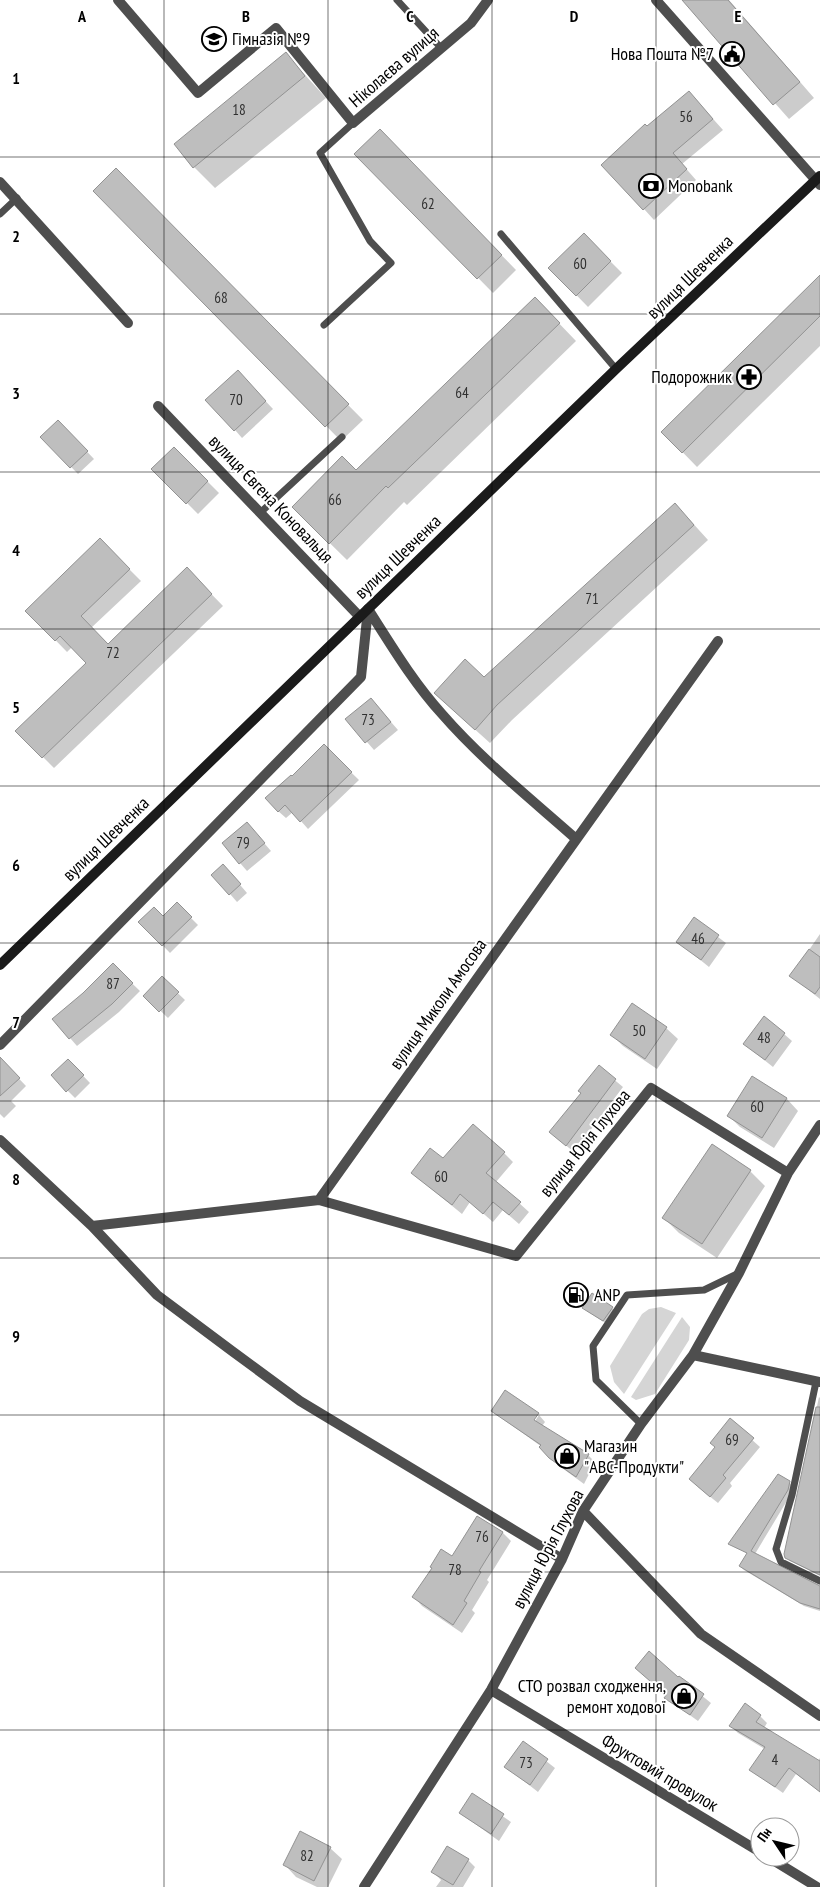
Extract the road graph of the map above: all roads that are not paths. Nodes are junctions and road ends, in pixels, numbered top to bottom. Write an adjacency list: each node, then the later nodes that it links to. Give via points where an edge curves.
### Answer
1 (118, 0): 6 (street, Ніколаєва вулиця, via 198,93 276,28)
2 (396, 0): 5 (lane)
3 (488, 0): 5 (street, Ніколаєва вулиця, via 471,23)
4 (656, 0): 7 (street)
5 (441, 48): 6 (street, Ніколаєва вулиця)
6 (353, 123): 13 (lane, via 320,153 370,241 390,263)
7 (819, 180): 14 (main road, вулиця Шевченка)
8 (0, 182): 9 (street)
9 (17, 198): 10 (lane); 12 (street)
10 (0, 214)
11 (501, 234): 14 (lane)
12 (128, 323)
13 (324, 326)
14 (616, 369): 18 (main road, вулиця Шевченка)
15 (158, 406): 17 (street, вулиця Євгена Коновальця)
16 (342, 437): 17 (lane)
17 (260, 512): 19 (street, вулиця Євгена Коновальця)
18 (368, 609): 19 (main road, вулиця Шевченка); 21 (street, via 402,663 447,720 490,763); 23 (street, via 361,677)
19 (359, 616): 22 (main road, вулиця Шевченка)
20 (718, 641): 21 (street, вулиця Миколи Амосова)
21 (576, 838): 27 (street, вулиця Миколи Амосова)
22 (0, 965)
23 (0, 1045)
24 (820, 1125): 26 (street, вулиця Юрія Глухова)
25 (0, 1140): 28 (street)
26 (788, 1173): 27 (street, вулиця Юрія Глухова, via 651,1088 516,1256); 29 (street, вулиця Юрія Глухова)
27 (319, 1200): 28 (street)
28 (92, 1226): 34 (street, via 157,1295 300,1401)
29 (739, 1273): 30 (street, вулиця Юрія Глухова); 32 (lane, via 704,1290 627,1295 593,1346 596,1380)
30 (693, 1355): 31 (street); 32 (street, вулиця Юрія Глухова)
31 (818, 1382): 35 (lane, via 776,1549 781,1562)
32 (641, 1424): 33 (street, вулиця Юрія Глухова)
33 (583, 1511): 34 (street, вулиця Юрія Глухова); 37 (street, via 702,1634)
34 (562, 1559): 36 (street, вулиця Юрія Глухова)
35 (820, 1581)
36 (491, 1690): 38 (street, Фруктовий провулок); 40 (street, вулиця Юрія Глухова)
37 (820, 1716)
38 (750, 1846)
39 (784, 1867): 41 (street)
40 (364, 1887)
41 (817, 1887)

